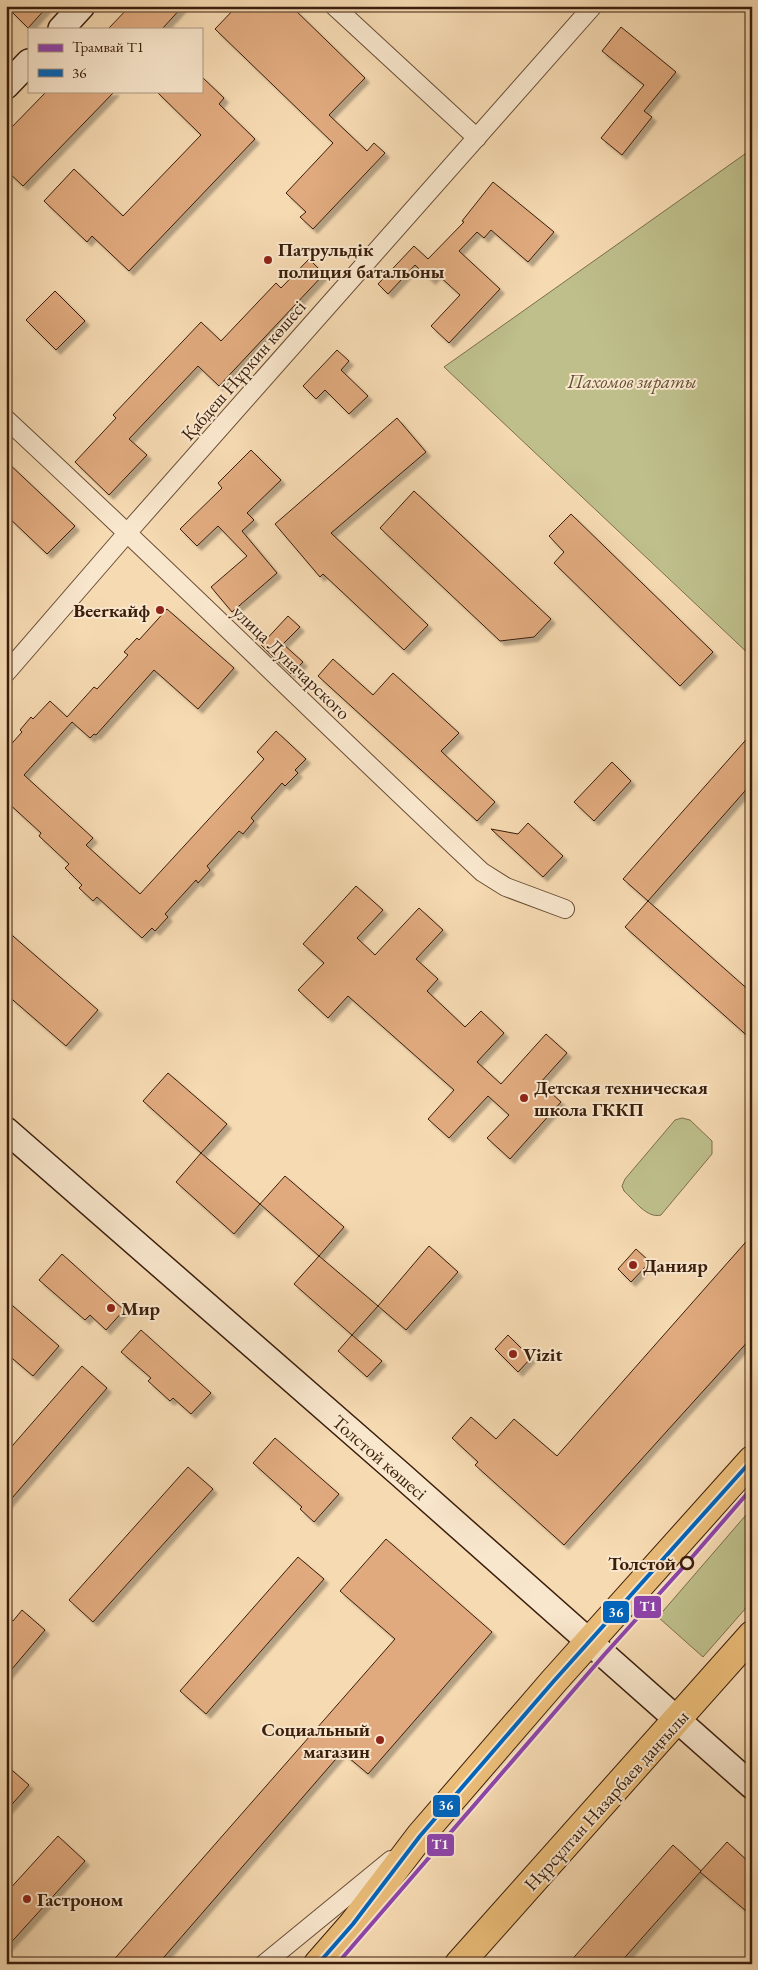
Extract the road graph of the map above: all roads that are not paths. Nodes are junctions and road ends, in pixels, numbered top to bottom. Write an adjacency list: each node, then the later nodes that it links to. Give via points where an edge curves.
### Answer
1 (82, 6): 4 (main road)
2 (334, 6): 7 (street)
3 (593, 6): 7 (street, Қабдеш Нұркин көшесі)
4 (62, 28)
5 (28, 63): 6 (main road)
6 (6, 86)
7 (477, 138): 9 (street, Қабдеш Нұркин көшесі)
8 (6, 419): 9 (street, улица Луначарского)
9 (128, 532): 10 (street, Қабдеш Нұркин көшесі); 11 (street, улица Луначарского, via 482,872 506,887)
10 (6, 673)
11 (565, 909)
12 (6, 1130): 15 (main road, Толстой көшесі)
13 (752, 1460): 15 (main road)
14 (752, 1635): 16 (main road, Нұрсұлтан Назарбаев даңғылы)
15 (588, 1641): 16 (main road, Толстой көшесі); 18 (main road)
16 (677, 1719): 17 (main road, Толстой көшесі); 21 (main road, Нұрсұлтан Назарбаев даңғылы)
17 (752, 1786)
18 (420, 1836): 19 (street); 20 (main road)
19 (264, 1964)
20 (318, 1964)
21 (459, 1964)

